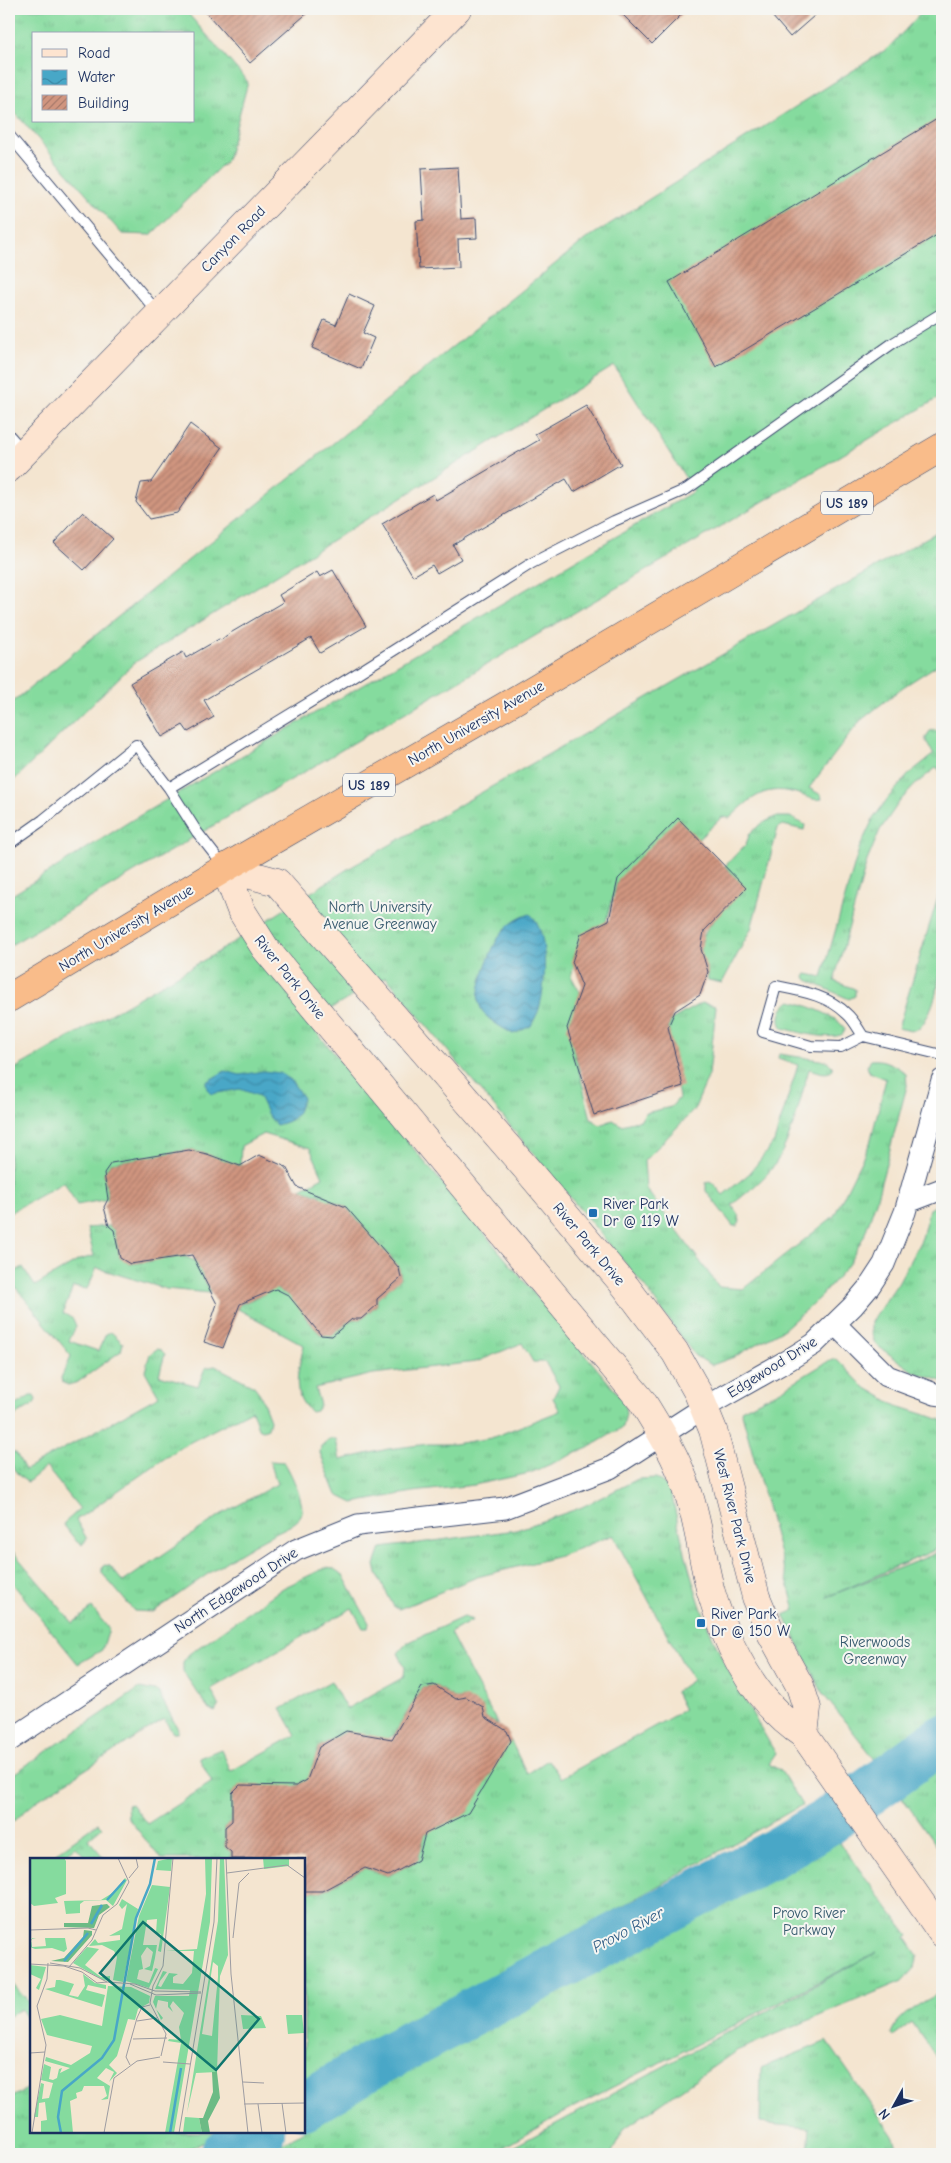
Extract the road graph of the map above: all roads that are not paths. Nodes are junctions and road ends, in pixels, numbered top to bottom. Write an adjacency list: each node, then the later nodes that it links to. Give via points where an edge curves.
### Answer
1 (457, 9): 4 (street, Canyon Road)
2 (9, 135): 4 (lane)
3 (942, 313): 7 (lane, via 893,343 687,489 614,521 532,563)
4 (160, 314): 6 (street, Canyon Road)
5 (942, 447): 9 (highway, North University Avenue / US 189)
6 (14, 452)
7 (169, 788): 8 (lane, via 136,745); 9 (lane)
8 (9, 844)
9 (225, 868): 10 (highway, North University Avenue / US 189); 20 (street, River Park Drive, via 277,882 626,1287 675,1352); 21 (street, River Park Drive, via 241,910 265,948 642,1401)
10 (9, 998)
11 (863, 1036): 11 (lane, via 848,1014 828,1000 776,986 763,1032 812,1046 841,1047); 12 (lane)
12 (942, 1055)
13 (942, 1080): 14 (street, Edgewood Drive)
14 (928, 1130): 15 (street); 17 (street, Edgewood Drive)
15 (942, 1148)
16 (942, 1189): 17 (street)
17 (908, 1202): 18 (street, Edgewood Drive, via 884,1264 869,1287)
18 (835, 1324): 19 (street, via 887,1376); 20 (street, Edgewood Drive, via 814,1344)
19 (942, 1394)
20 (705, 1407): 21 (street, Edgewood Drive); 22 (street, West River Park Drive, via 756,1597 800,1686 807,1708)
21 (672, 1429): 22 (street, via 711,1592 730,1640 750,1680 771,1709); 23 (street, North Edgewood Drive, via 610,1468 504,1508 358,1525 296,1550)
22 (804, 1735): 24 (street)
23 (9, 1742)
24 (942, 1933)

